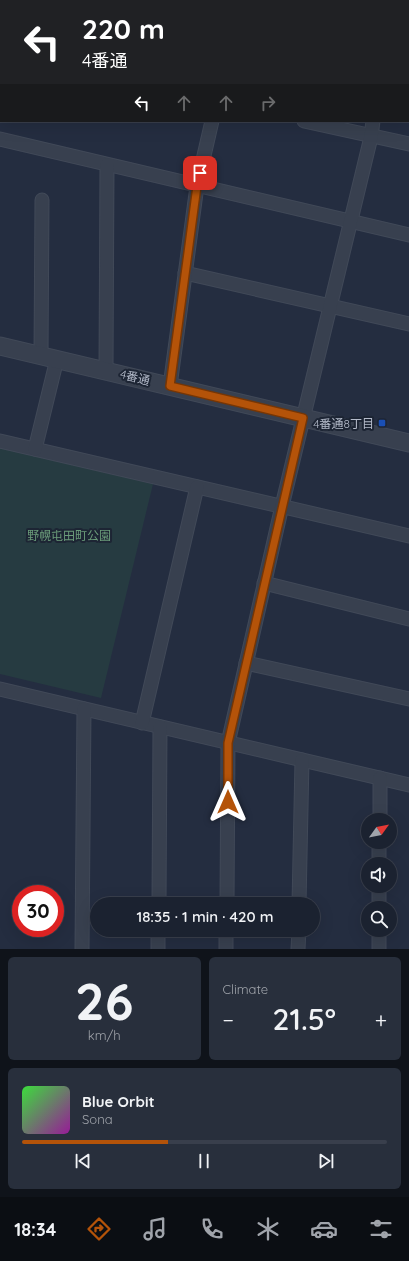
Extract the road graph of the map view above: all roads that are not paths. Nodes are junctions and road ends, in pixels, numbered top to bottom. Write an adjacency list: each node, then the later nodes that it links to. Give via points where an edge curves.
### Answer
1 (212, 122): 8 (street)
2 (308, 122): 4 (street)
3 (373, 122): 4 (street)
4 (371, 136): 6 (street); 10 (street)
5 (0, 139): 7 (street)
6 (409, 144)
7 (107, 164): 8 (street); 17 (street)
8 (197, 186): 10 (street); 12 (street)
9 (42, 200): 16 (street)
10 (350, 222): 11 (street); 13 (street)
11 (409, 235)
12 (185, 273): 13 (street); 18 (street)
13 (330, 306): 14 (street); 19 (street)
14 (409, 324)
15 (0, 346): 16 (street, 4番通)
16 (49, 357): 17 (street, 4番通); 22 (street)
17 (106, 370): 18 (street, 4番通)
18 (170, 386): 19 (street, 4番通)
19 (303, 418): 21 (street, 4番通); 24 (street)
20 (0, 441): 22 (street)
21 (409, 443)
22 (35, 449): 23 (street)
23 (197, 486): 24 (street); 32 (street)
24 (282, 506): 25 (street); 26 (street)
25 (409, 536)
26 (264, 583): 27 (street); 28 (street)
27 (409, 619)
28 (246, 663): 30 (street); 34 (street)
29 (0, 689): 31 (street)
30 (409, 699)
31 (84, 710): 32 (street); 46 (street)
32 (142, 723): 33 (street)
33 (160, 727): 34 (street); 39 (street)
34 (228, 743): 35 (street); 40 (street)
35 (302, 760): 36 (street); 41 (street)
36 (380, 778): 37 (street); 38 (street)
37 (409, 785)
38 (380, 813)
39 (159, 897)
40 (227, 897)
41 (299, 897)
42 (158, 937): 47 (street)
43 (226, 937): 48 (street)
44 (299, 937): 49 (street)
45 (379, 937): 50 (street)
46 (82, 949)
47 (158, 949)
48 (226, 949)
49 (298, 949)
50 (379, 949)

